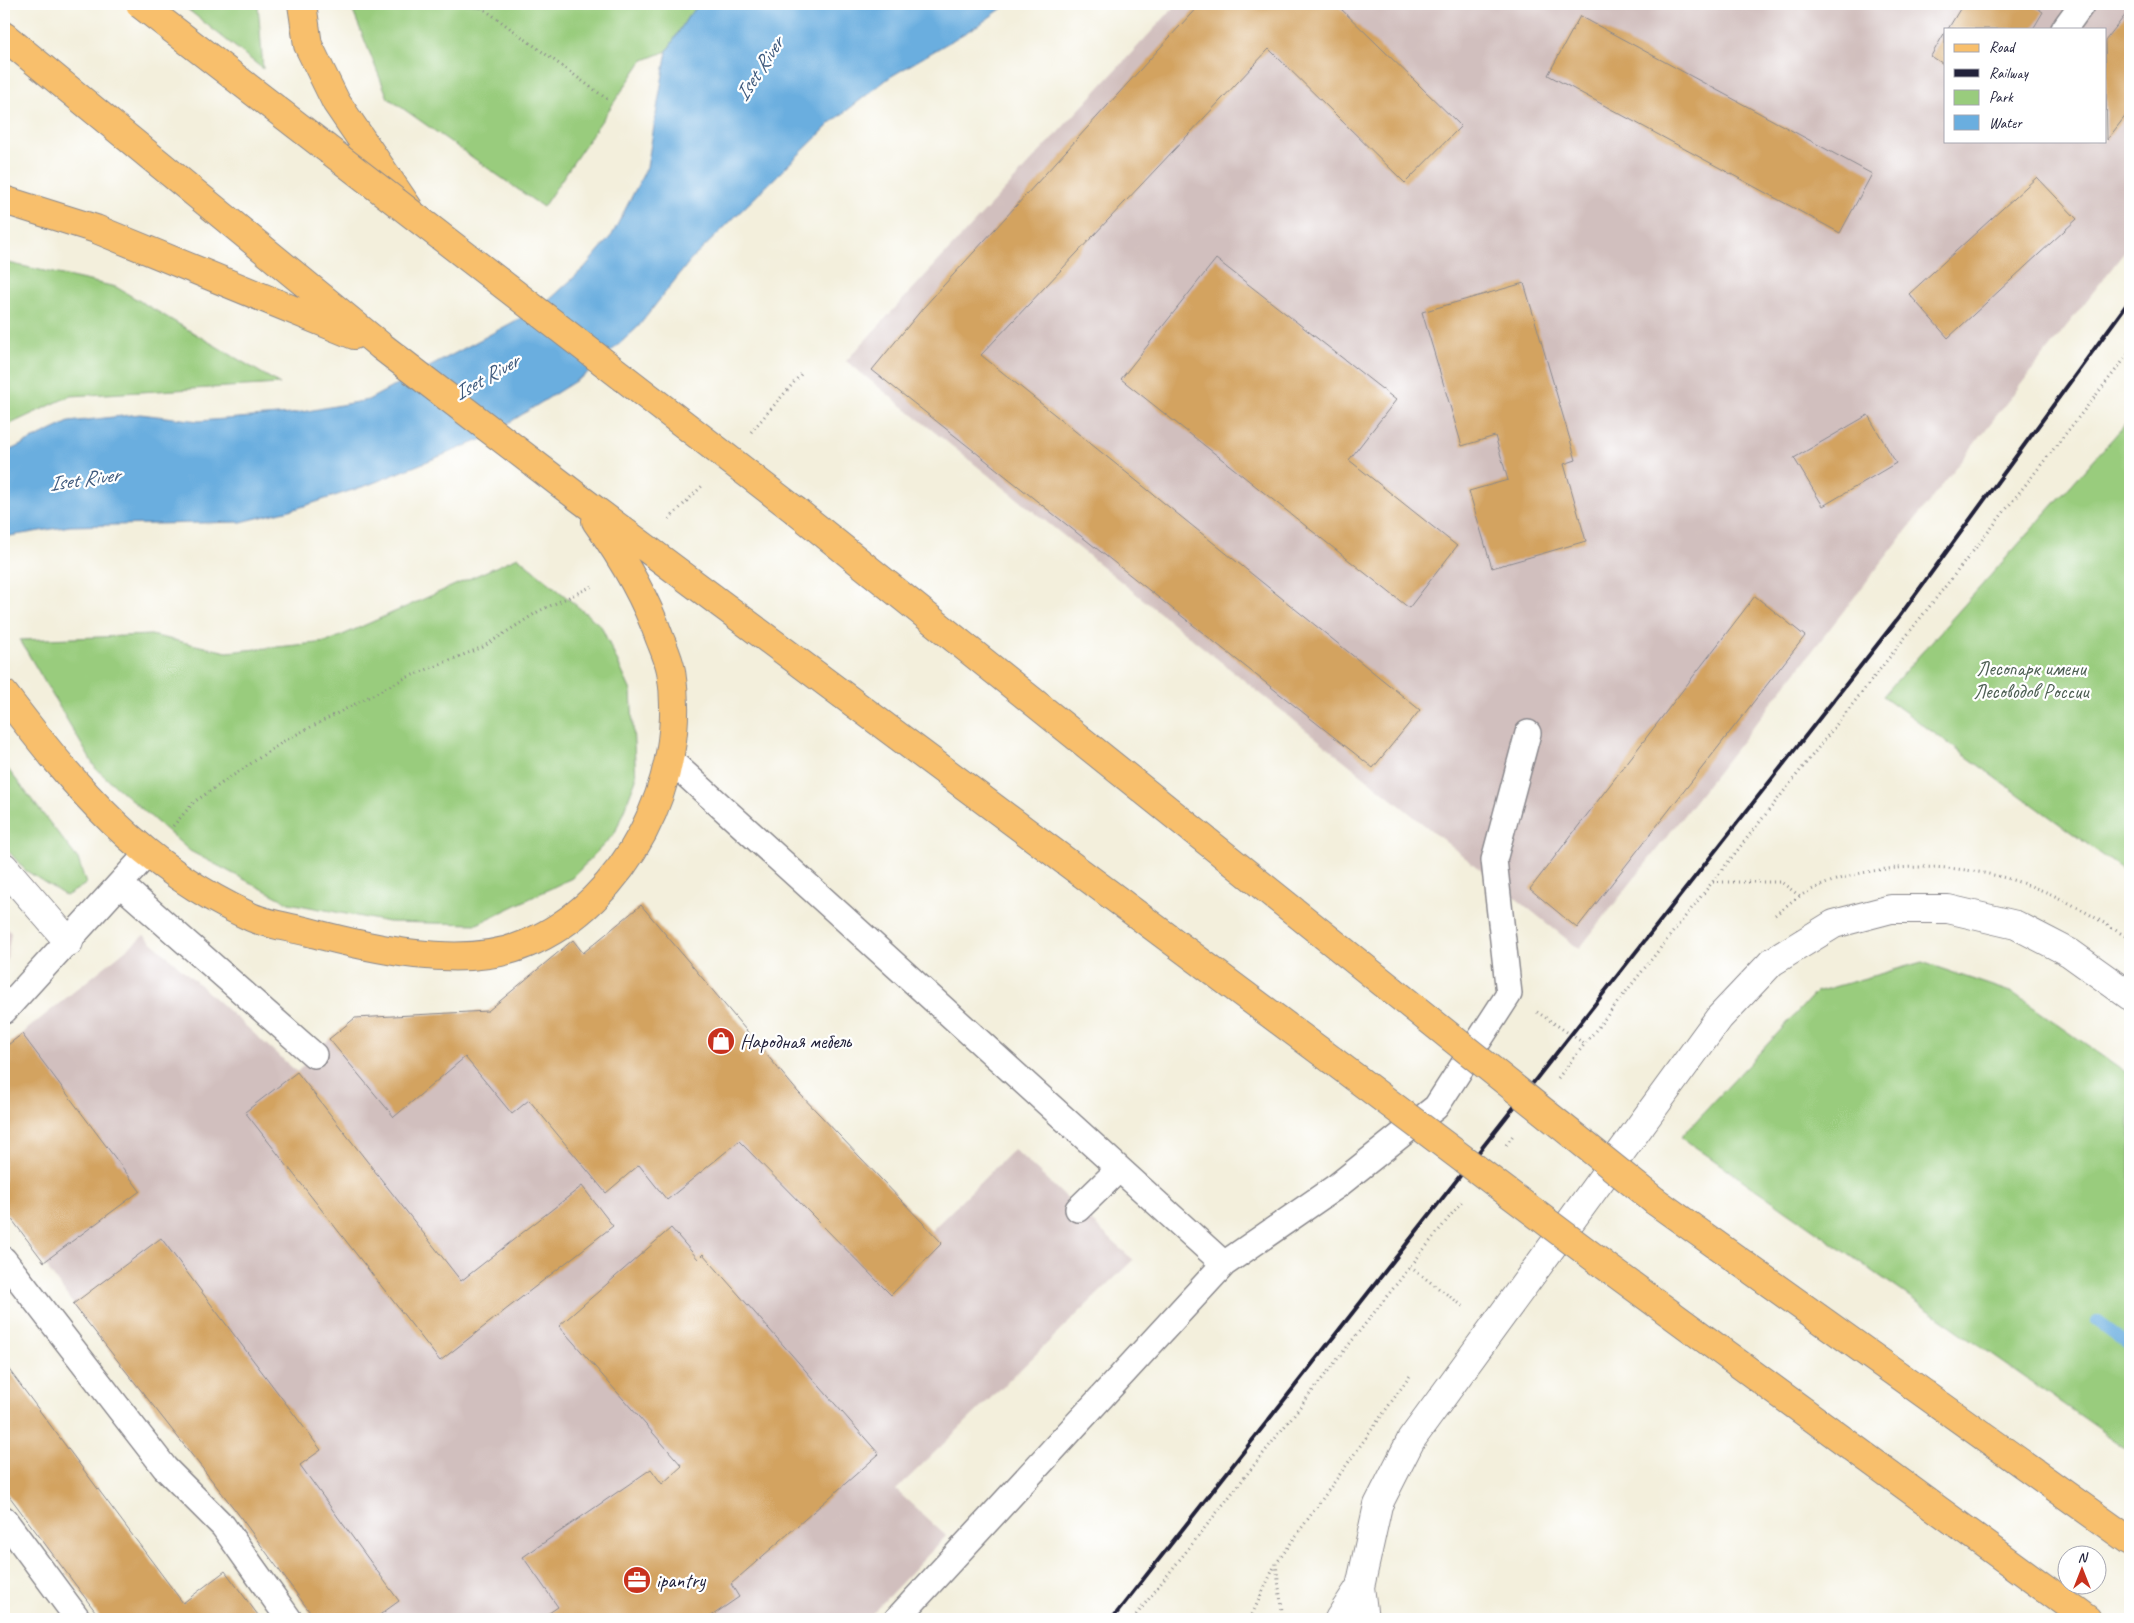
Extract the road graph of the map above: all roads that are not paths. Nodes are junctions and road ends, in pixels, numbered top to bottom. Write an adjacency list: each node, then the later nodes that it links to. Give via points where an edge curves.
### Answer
1 (140, 4): 7 (main road, bridge)
2 (302, 4): 7 (main road, bridge, via 308,45 336,102)
3 (2082, 4): 4 (lane)
4 (2065, 28)
5 (4, 36): 8 (main road)
6 (4, 200): 8 (main road, via 96,229)
7 (416, 218): 25 (main road, bridge, via 796,511 1655,1201)
8 (381, 346): 9 (main road)
9 (579, 498): 12 (main road, via 624,559 650,610 671,670 674,720); 32 (main road, bridge, via 1604,1265)
10 (4, 694): 13 (main road, via 61,769)
11 (1528, 733): 23 (lane, via 1494,860 1509,994 1436,1107 1337,1186)
12 (670, 760): 13 (main road, via 652,813 627,859 593,900 556,928 525,945 486,956 440,956 352,944 253,918 198,889); 20 (lane)
13 (147, 854): 15 (lane)
14 (4, 867): 16 (street)
15 (120, 884): 16 (lane); 19 (lane)
16 (69, 942): 18 (lane)
17 (2130, 996): 26 (street, via 2070,953 2016,925 1948,909 1891,910 1834,924 1772,962 1718,1018 1411,1440 1378,1505)
18 (4, 1011)
19 (314, 1054)
20 (1118, 1170): 21 (lane); 23 (lane)
21 (1078, 1209)
22 (4, 1260): 28 (lane, via 165,1468 223,1526)
23 (1224, 1264): 29 (lane)
24 (4, 1519): 27 (lane)
25 (2130, 1541)
26 (1360, 1587): 30 (street); 31 (street)
27 (78, 1619)
28 (289, 1619)
29 (896, 1619)
30 (1339, 1619)
31 (1364, 1619)
32 (2087, 1619)

